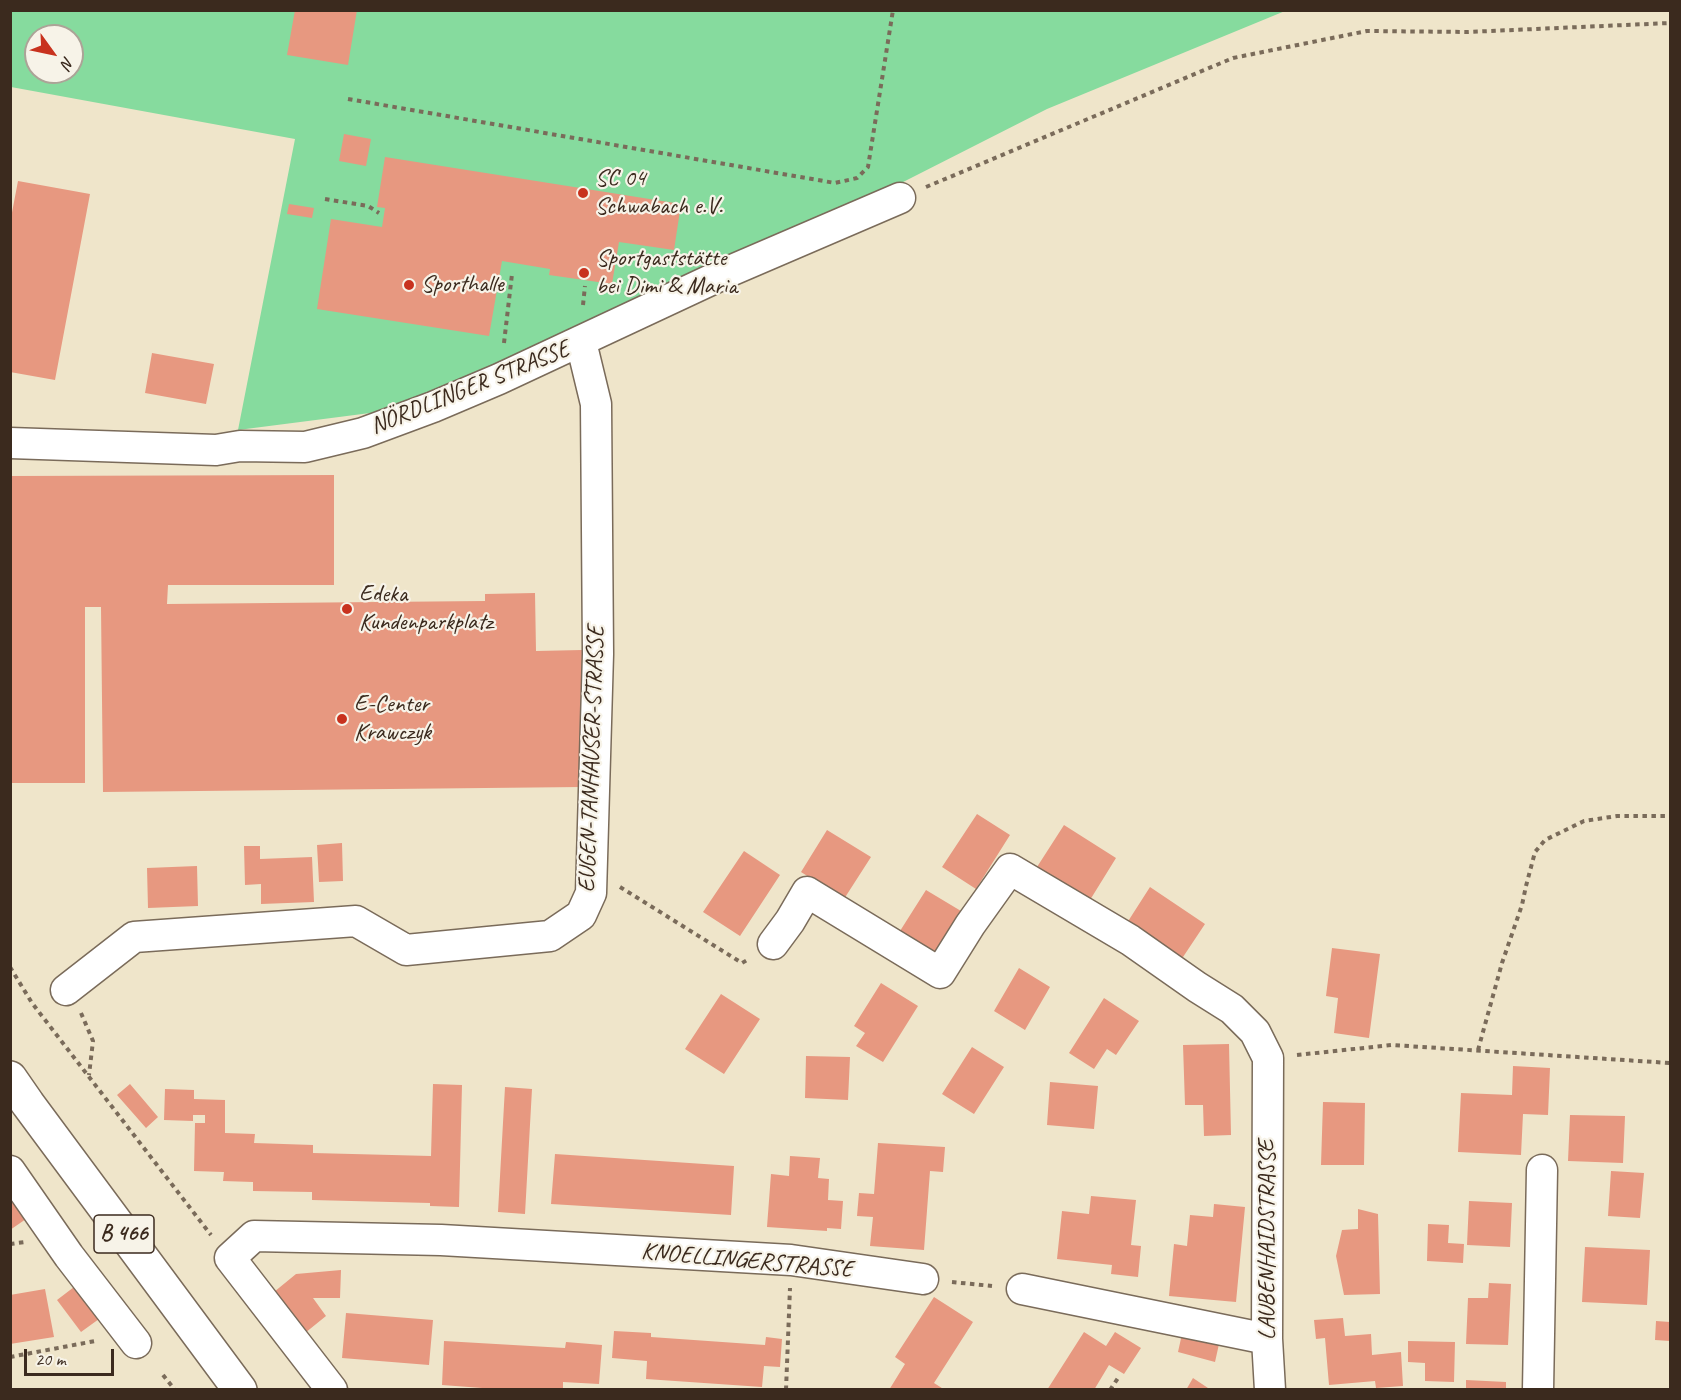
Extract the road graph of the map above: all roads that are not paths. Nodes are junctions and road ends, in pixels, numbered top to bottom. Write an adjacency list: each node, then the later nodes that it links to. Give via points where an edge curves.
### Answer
1 (900, 198): 2 (street, NÖRDLINGER STRASSE, via 730,271)
2 (581, 342): 3 (street, NÖRDLINGER STRASSE, via 433,407 363,433 304,447 240,446 216,450); 5 (street, EUGEN-TANHAUSER-STRASSE, via 596,404 598,654 591,893 581,915 550,936 406,950 356,921 134,937)
3 (10, 443)
4 (773, 944): 12 (street, LAUBENHAIDSTRASSE, via 807,892 940,973 1011,869 1130,940 1232,1009 1256,1032 1268,1058)
5 (68, 988)
6 (10, 1078): 13 (main road, B 466)
7 (1542, 1170): 16 (street)
8 (10, 1171): 11 (street)
9 (923, 1279): 14 (street, KNOELLINGERSTRASSE, via 791,1260 441,1240 254,1236 230,1258)
10 (1022, 1289): 12 (street)
11 (129, 1333)
12 (1267, 1339): 15 (street, LAUBENHAIDSTRASSE)
13 (240, 1389)
14 (332, 1389)
15 (1270, 1389)
16 (1538, 1389)

